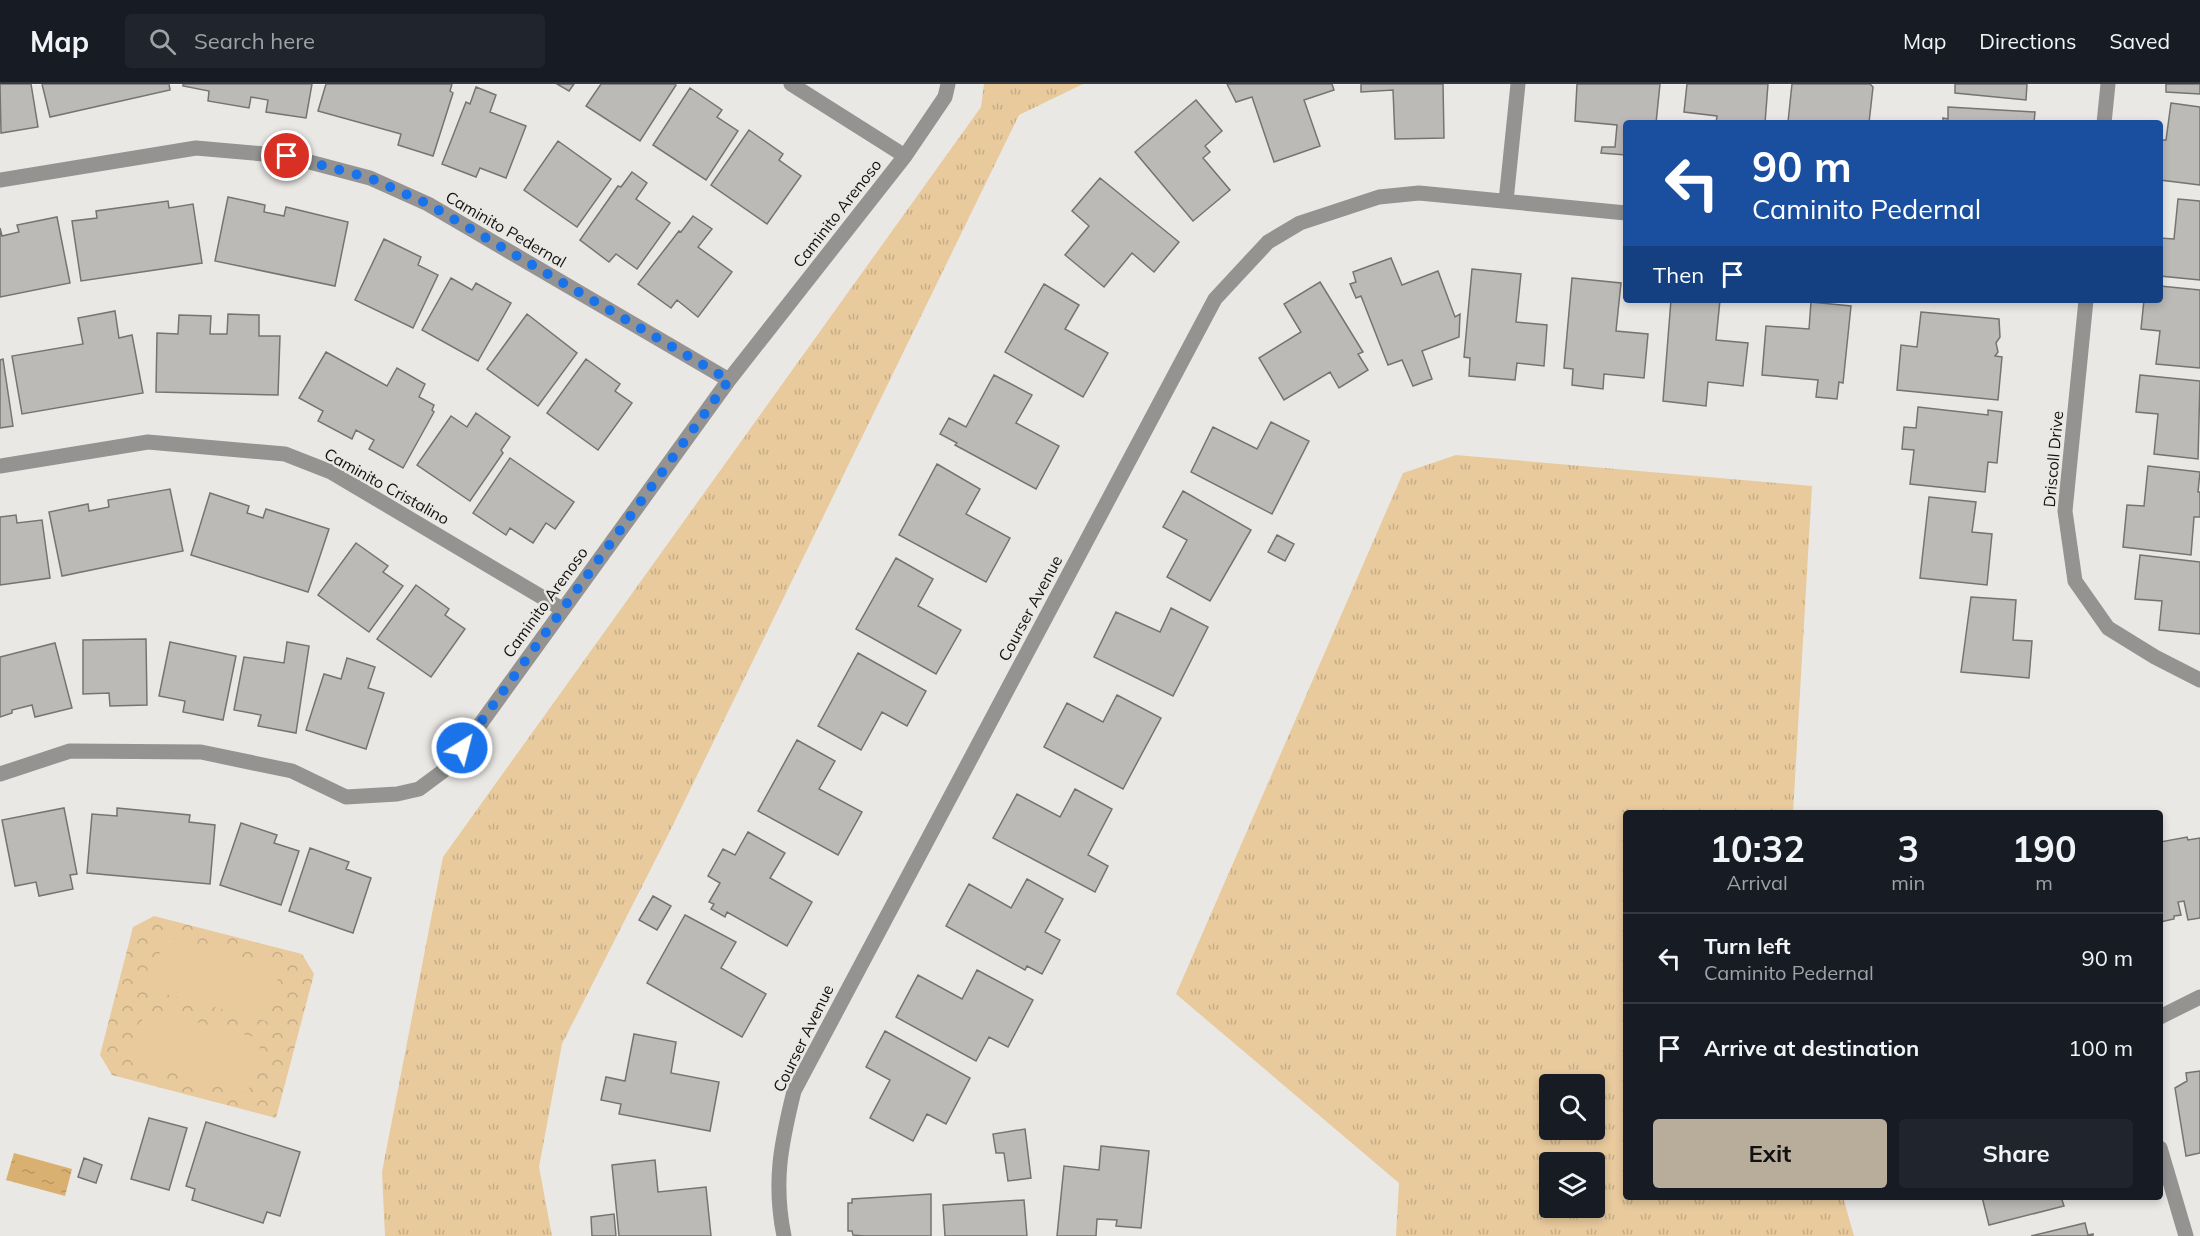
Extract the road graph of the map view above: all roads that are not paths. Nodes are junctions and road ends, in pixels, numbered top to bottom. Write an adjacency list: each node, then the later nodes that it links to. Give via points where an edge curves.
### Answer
1 (791, 84): 6 (street)
2 (948, 84): 6 (street, Caminito Arenoso, via 945,97)
3 (1518, 84): 8 (street)
4 (2108, 84): 5 (street)
5 (2104, 120)
6 (905, 156): 11 (street, Caminito Arenoso)
7 (0, 180): 11 (street, Caminito Pedernal, via 196,148 287,156 370,178 428,204)
8 (1506, 201): 9 (street, Courser Avenue); 19 (street, Courser Avenue, via 1419,193 1379,197 1300,223 1268,242 1215,299 794,1090 780,1144 777,1202)
9 (1623, 213)
10 (2086, 303): 14 (street, Driscoll Drive, via 2065,512 2075,581 2108,628)
11 (729, 380): 13 (street, Caminito Arenoso)
12 (0, 466): 13 (street, Caminito Cristalino, via 148,442 285,454 331,472)
13 (562, 609): 15 (street, Caminito Arenoso, via 450,766 419,789 346,797 292,771 201,752 70,751)
14 (2200, 680)
15 (0, 774)
16 (2200, 998): 17 (street)
17 (2163, 1016)
18 (2163, 1158): 20 (street)
19 (784, 1236)
20 (2186, 1236)

